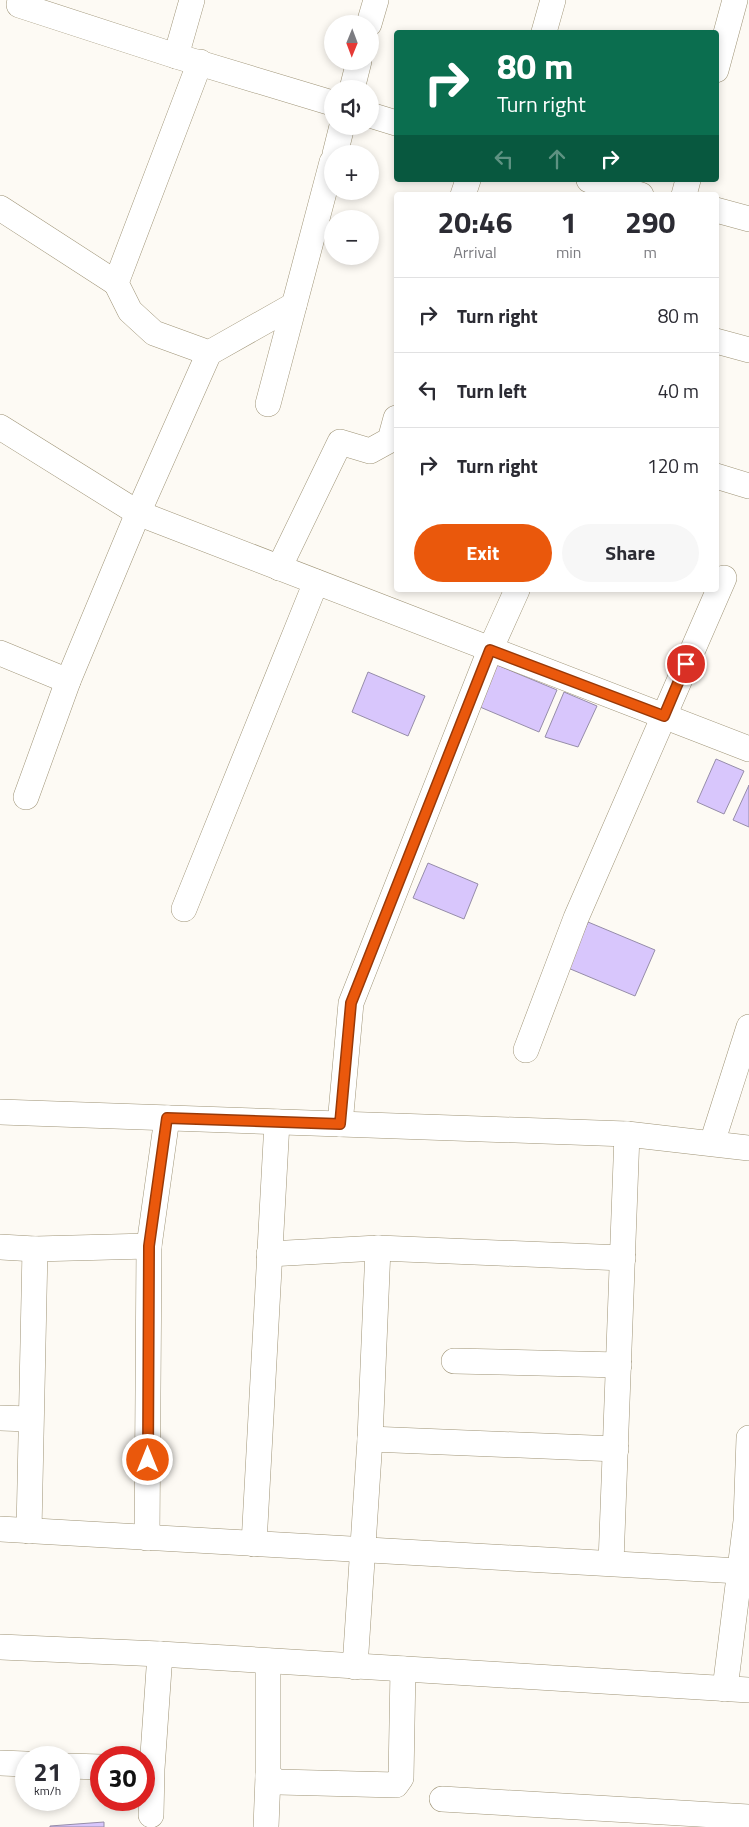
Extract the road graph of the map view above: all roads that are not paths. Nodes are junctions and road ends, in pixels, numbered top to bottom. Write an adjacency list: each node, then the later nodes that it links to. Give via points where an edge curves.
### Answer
1 (20, 0): 8 (street, via 19,5)
2 (192, 0): 8 (street)
3 (376, 0): 6 (street)
4 (554, 0): 7 (street)
5 (735, 0): 9 (street)
6 (372, 15)
7 (545, 30)
8 (176, 56): 10 (street)
9 (719, 59)
10 (200, 62): 11 (street); 20 (street)
11 (324, 101)
12 (379, 118): 13 (street)
13 (394, 122)
14 (596, 182): 16 (street)
15 (324, 192): 21 (street)
16 (631, 192)
17 (0, 208): 20 (street)
18 (719, 211): 19 (street)
19 (749, 219)
20 (116, 283): 24 (street, via 130,311 154,333)
21 (294, 305): 24 (street); 25 (street)
22 (719, 342): 23 (street)
23 (749, 350)
24 (209, 353): 30 (street)
25 (268, 404)
26 (394, 425): 31 (street, via 390,440 370,452 340,442)
27 (0, 427): 30 (street)
28 (719, 477): 29 (street)
29 (749, 486)
30 (138, 513): 31 (street); 39 (street)
31 (279, 568): 33 (street)
32 (724, 578): 34 (street)
33 (316, 582): 37 (street); 43 (street)
34 (719, 590)
35 (516, 592): 37 (street)
36 (718, 592): 40 (street)
37 (490, 650): 40 (street); 49 (street, via 351,1003)
38 (0, 653): 39 (street)
39 (68, 681): 42 (street)
40 (664, 716): 41 (street); 45 (street, via 576,918)
41 (749, 749)
42 (26, 797)
43 (184, 909)
44 (749, 1027): 51 (street)
45 (526, 1050)
46 (0, 1112): 47 (street)
47 (167, 1118): 48 (street); 54 (street)
48 (277, 1122): 49 (street); 57 (street)
49 (340, 1124): 50 (street)
50 (627, 1134): 51 (street); 58 (street)
51 (712, 1143): 52 (street)
52 (749, 1148)
53 (0, 1246): 55 (street)
54 (149, 1246): 55 (street); 69 (street)
55 (35, 1248): 62 (street)
56 (378, 1248): 57 (street); 58 (street); 64 (street)
57 (269, 1254): 70 (street)
58 (623, 1258): 60 (street)
59 (454, 1361): 60 (street)
60 (619, 1365): 65 (street)
61 (0, 1418): 62 (street)
62 (30, 1419): 68 (street)
63 (749, 1438): 66 (street)
64 (370, 1439): 65 (street); 71 (street)
65 (616, 1449): 72 (street)
66 (748, 1522): 73 (street)
67 (0, 1529): 68 (street)
68 (29, 1531): 69 (street)
69 (147, 1538): 70 (street)
70 (254, 1544): 71 (street)
71 (363, 1550): 72 (street); 77 (street)
72 (611, 1563): 73 (street)
73 (739, 1571): 79 (street)
74 (0, 1647): 75 (street)
75 (160, 1654): 76 (street); 80 (street)
76 (268, 1661): 77 (street); 83 (street)
77 (355, 1666): 78 (street)
78 (403, 1669): 79 (street); 83 (street, via 401,1778 396,1785 278,1782)
79 (737, 1689)
80 (150, 1746)
81 (0, 1763): 82 (street)
82 (15, 1764)
83 (268, 1776): 88 (street)
84 (442, 1799): 87 (street)
85 (151, 1811): 86 (street)
86 (151, 1815)
87 (749, 1817)
88 (266, 1827)

